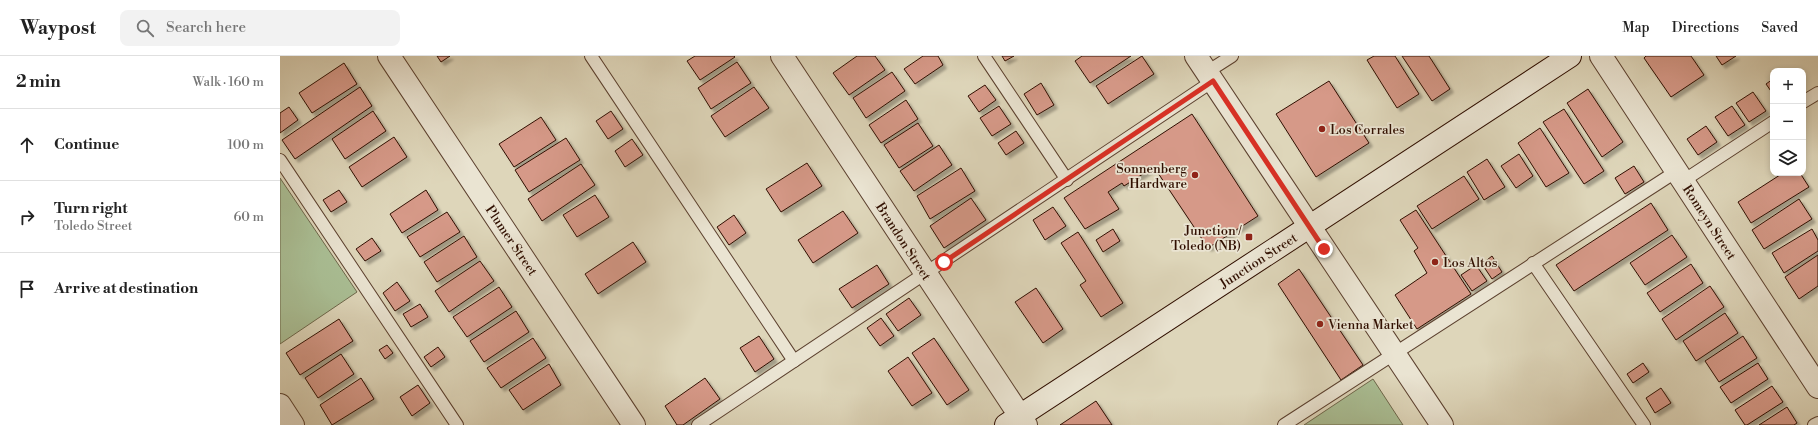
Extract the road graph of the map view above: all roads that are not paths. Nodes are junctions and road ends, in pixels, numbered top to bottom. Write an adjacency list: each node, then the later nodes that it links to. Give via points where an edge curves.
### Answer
1 (389, 56): 26 (street, Plumer Street)
2 (591, 56): 19 (lane)
3 (782, 56): 17 (street, Brandon Street)
4 (984, 56): 14 (lane)
5 (1232, 56): 8 (lane)
6 (1570, 56): 15 (street, Junction Street)
7 (1601, 56): 13 (street, Romeyn Street)
8 (1205, 70): 14 (lane); 15 (street)
9 (1818, 93): 10 (lane)
10 (1806, 100)
11 (1770, 124): 13 (lane)
12 (280, 160): 25 (lane)
13 (1680, 176): 16 (lane); 20 (street, Romeyn Street)
14 (1066, 180): 17 (lane)
15 (1309, 226): 18 (street); 22 (street, Junction Street)
16 (1532, 263): 18 (lane); 30 (lane)
17 (926, 274): 19 (lane); 22 (street, Brandon Street)
18 (1394, 353): 28 (lane); 29 (street)
19 (794, 361): 27 (lane)
20 (1818, 387)
21 (280, 405): 24 (street)
22 (1017, 422)
23 (1818, 423): 31 (lane)
24 (293, 425)
25 (457, 425)
26 (634, 425)
27 (698, 425)
28 (1284, 425)
29 (1442, 425)
30 (1644, 425)
31 (1814, 425)

